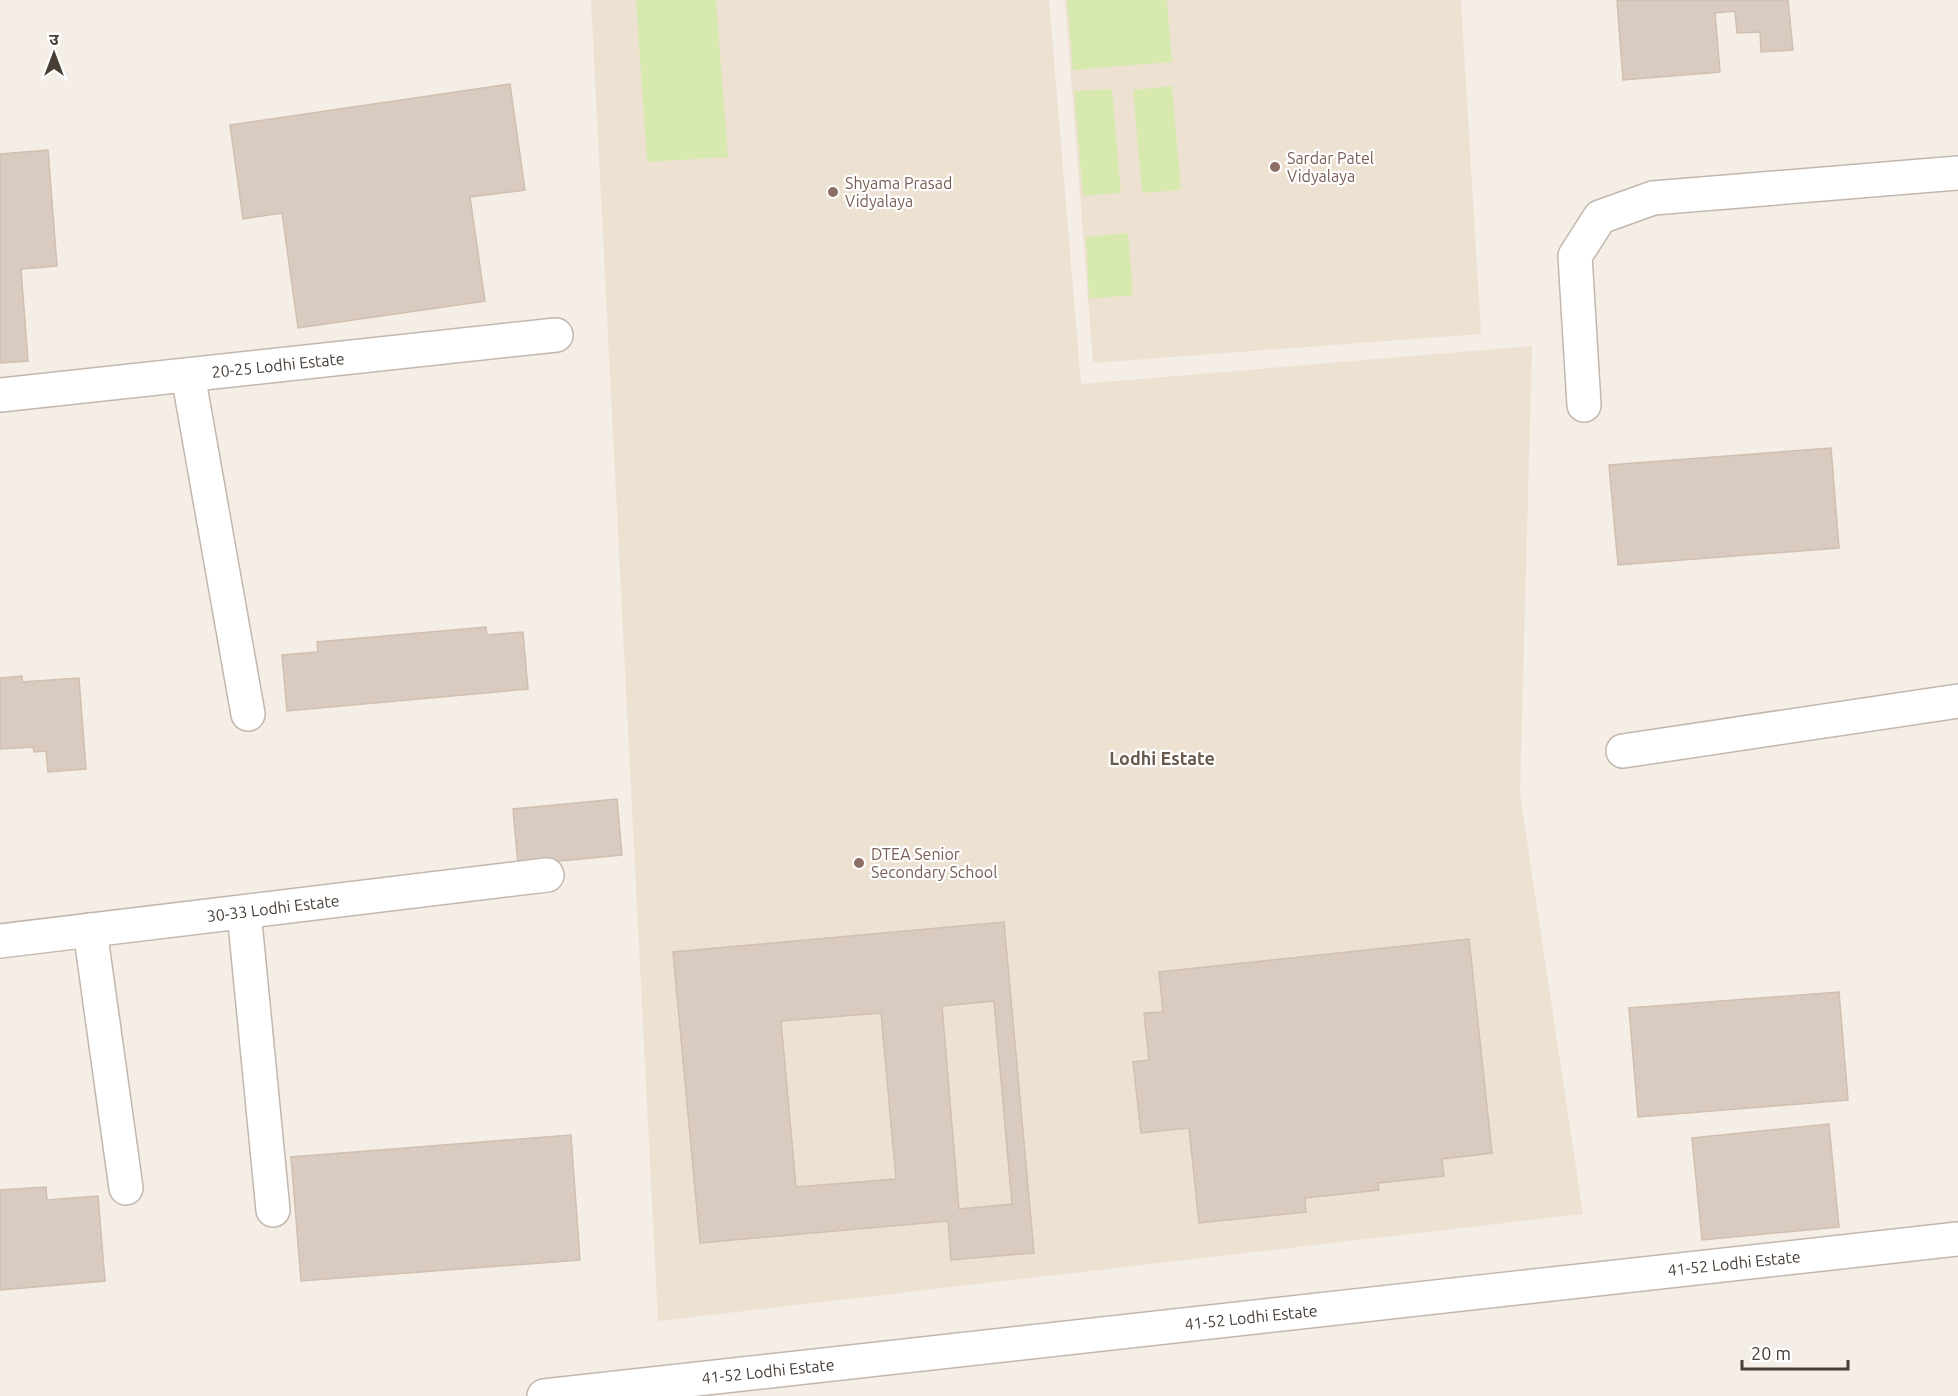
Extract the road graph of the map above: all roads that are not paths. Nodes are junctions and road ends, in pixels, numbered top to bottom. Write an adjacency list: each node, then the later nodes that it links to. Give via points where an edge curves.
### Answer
1 (1958, 173): 5 (street, via 1653,198 1600,217 1575,256)
2 (556, 335): 3 (street, 20-25 Lodhi Estate)
3 (188, 375): 4 (street, 20-25 Lodhi Estate); 7 (street)
4 (0, 395)
5 (1584, 405)
6 (1958, 701): 8 (street)
7 (248, 714)
8 (1623, 750)
9 (547, 875): 10 (street, 30-33 Lodhi Estate)
10 (244, 912): 11 (street, 30-33 Lodhi Estate); 14 (street)
11 (90, 930): 12 (street, 30-33 Lodhi Estate); 13 (street)
12 (0, 940)
13 (126, 1188)
14 (273, 1210)
15 (1958, 1239): 16 (street, 41-52 Lodhi Estate)
16 (544, 1396)

